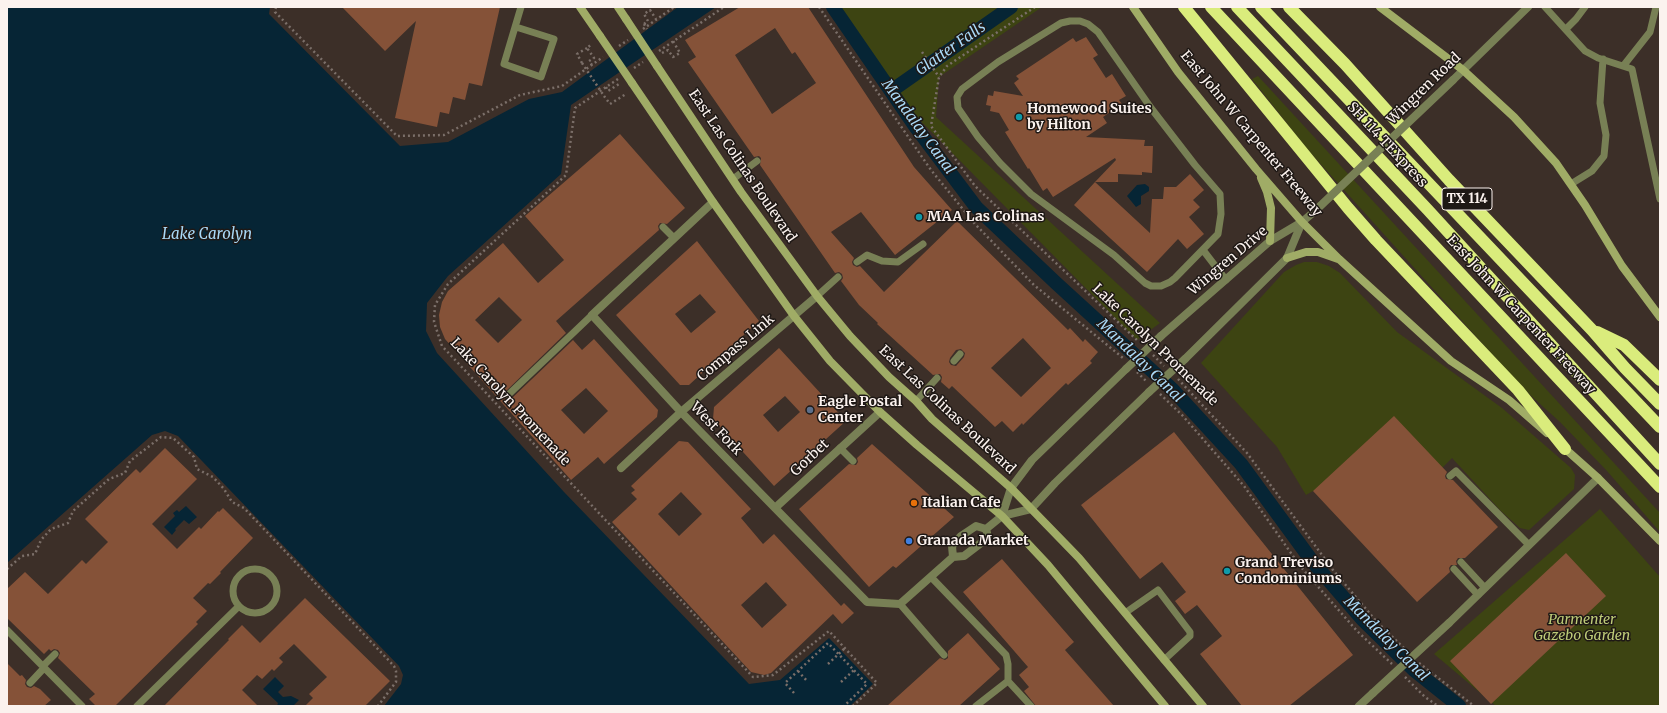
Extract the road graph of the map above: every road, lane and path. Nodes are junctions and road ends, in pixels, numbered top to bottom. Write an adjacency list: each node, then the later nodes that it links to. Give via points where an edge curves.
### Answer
1 (276, 7): 35 (path, via 275,12 397,136 444,135 520,95 562,86)
2 (521, 7): 21 (lane)
3 (580, 7): 50 (main road, bridge)
4 (618, 7): 47 (main road, East Las Colinas Boulevard, bridge)
5 (674, 7): 19 (path)
6 (724, 7): 25 (path)
7 (1035, 7): 40 (path, via 947,66)
8 (1133, 7): 46 (main road, East John W Carpenter Freeway, via 1178,72)
9 (1184, 7): 82 (highway, via 1348,208 1518,390)
10 (1211, 7): 45 (highway, East John W Carpenter Freeway)
11 (1237, 7): 84 (highway, SH 114 TEXpress, via 1428,210)
12 (1261, 7): 80 (highway, SH 114 TEXpress)
13 (1289, 7): 66 (highway, TX 114)
14 (1380, 7): 38 (main road)
15 (1528, 7): 38 (street, Wingren Road)
16 (1545, 7): 22 (lane)
17 (1585, 7): 22 (lane)
18 (1656, 7): 36 (lane, via 1650,32)
19 (656, 19): 20 (path, via 650,10 644,14 648,21); 23 (path)
20 (644, 24)
21 (516, 27): 21 (lane, via 504,64 541,77 554,40)
22 (1566, 29): 34 (lane, via 1585,51)
23 (637, 33)
24 (630, 38): 27 (path)
25 (673, 42): 30 (path); 31 (path, via 680,53 673,57 668,50)
26 (592, 44): 28 (path)
27 (618, 47)
28 (587, 48): 35 (path, via 594,58 589,62); 43 (path, bridge, via 577,54 610,104)
29 (922, 52): 40 (path)
30 (655, 53)
31 (662, 53)
32 (605, 56): 35 (path)
33 (649, 58): 37 (path)
34 (1603, 59): 36 (lane); 48 (lane, via 1600,103 1606,135 1604,156 1592,171)
35 (592, 65)
36 (1624, 65): 49 (lane, via 1634,73)
37 (630, 70)
38 (1463, 70): 45 (street, Wingren Road, bridge); 48 (main road, via 1514,116)
39 (624, 74): 42 (path, Lake Carolyn Promenade)
40 (939, 77): 67 (path, Lake Carolyn Promenade, via 931,126 975,186)
41 (619, 84): 42 (path, via 608,91)
42 (606, 87): 107 (path, Lake Carolyn Promenade, via 575,108 566,175 448,284 435,305 434,322 442,346 753,677 773,675 829,631)
43 (626, 94)
44 (757, 161): 47 (lane)
45 (1361, 167): 51 (street, Wingren Road, bridge); 88 (highway, East John W Carpenter Freeway)
46 (1256, 169): 51 (main road, East John W Carpenter Freeway); 54 (main road, via 1267,192 1271,208)
47 (733, 179): 62 (main road, East Las Colinas Boulevard)
48 (1571, 184): 65 (main road, via 1622,266)
49 (1660, 199)
50 (713, 202): 53 (street); 64 (main road)
51 (1302, 222): 54 (street, Wingren Drive); 57 (street); 58 (main road, East John W Carpenter Freeway)
52 (663, 227): 53 (lane)
53 (674, 238): 63 (street)
54 (1270, 241): 61 (street, Wingren Drive)
55 (923, 244): 59 (lane, via 898,262 882,261 867,255)
56 (1203, 250): 56 (lane, via 1218,234 1220,194 1151,108 1098,32 1088,24 1080,21 1061,23 998,62 962,89 957,97 958,108 1000,163 1031,194 1114,255 1145,283 1161,286 1170,282); 61 (lane)
57 (1287, 258): 58 (main road, via 1306,252 1318,252); 91 (street, bridge)
58 (1339, 259): 82 (main road, East John W Carpenter Freeway, via 1451,361 1509,400)
59 (857, 262)
60 (838, 277): 62 (lane)
61 (1226, 280): 89 (street, Wingren Drive, bridge, via 1161,336 1032,460)
62 (817, 296): 64 (street, Compass Link); 76 (main road, East Las Colinas Boulevard, via 889,377)
63 (592, 315): 75 (lane); 78 (street, West Fork)
64 (794, 316): 78 (street, Compass Link); 79 (main road, via 830,361)
65 (1660, 317)
66 (1592, 330): 74 (highway, via 1624,345); 77 (highway, TX 114)
67 (1142, 345)
68 (1148, 350): 71 (path, Lake Carolyn Promenade)
69 (960, 354): 70 (lane)
70 (954, 361)
71 (1170, 371)
72 (1175, 377): 108 (path, Lake Carolyn Promenade, via 1247,453 1333,570 1377,622)
73 (937, 378): 76 (lane)
74 (1660, 380)
75 (508, 395)
76 (916, 401): 89 (main road, East Las Colinas Boulevard)
77 (1660, 404)
78 (681, 412): 85 (street, Compass Link); 90 (street, West Fork)
79 (880, 412): 81 (street, Gorbet); 92 (main road)
80 (1660, 427)
81 (840, 448): 83 (lane); 90 (street, Gorbet)
82 (1565, 449): 87 (main road, East John W Carpenter Freeway)
83 (853, 461)
84 (1660, 464)
85 (621, 468)
86 (1450, 476): 95 (lane, via 1456,470)
87 (1598, 478): 94 (main road, East John W Carpenter Freeway); 95 (street)
88 (1660, 487)
89 (1012, 488): 91 (main road, East Las Colinas Boulevard); 92 (street, Wingren Drive)
90 (775, 508): 103 (street, West Fork, via 867,602)
91 (1031, 509): 92 (street); 105 (main road, East Las Colinas Boulevard, via 1079,558)
92 (1002, 516): 93 (street); 130 (main road, via 1048,565)
93 (986, 529): 96 (street, via 988,537 981,543 964,556); 96 (street, via 976,526 962,536 952,546)
94 (1660, 541)
95 (1529, 545): 101 (street)
96 (953, 557): 100 (street)
97 (1461, 562): 101 (lane)
98 (7, 569): 125 (path, via 22,556 35,554 41,540 52,529 68,523 73,511 109,479 125,473 130,461 161,437 173,438 194,457 197,469 212,477 232,502 244,508 394,666 396,682)
99 (1454, 569): 102 (lane)
100 (931, 577): 103 (street); 119 (lane, via 1006,655)
101 (1485, 588): 102 (street)
102 (1478, 595): 132 (street, bridge)
103 (900, 604): 111 (lane)
104 (238, 607): 104 (lane, via 244,612 259,614 272,606 277,593 274,579 262,570 254,569 241,574 236,579 232,594); 124 (lane)
105 (1125, 613): 112 (main road, East Las Colinas Boulevard); 112 (lane, via 1158,590 1190,632 1190,636)
106 (7, 630): 115 (lane)
107 (845, 648): 110 (path); 127 (path, Lake Carolyn Promenade, via 877,683)
108 (1407, 652)
109 (55, 654): 115 (lane)
110 (839, 654): 114 (path); 116 (path); 117 (path, via 828,642)
111 (944, 654)
112 (1164, 660): 131 (main road, East Las Colinas Boulevard)
113 (1418, 662): 133 (path)
114 (828, 664)
115 (44, 667): 121 (lane); 123 (lane)
116 (854, 670): 120 (path); 126 (path, via 867,684)
117 (798, 671): 118 (path); 122 (path, via 785,683)
118 (807, 681)
119 (1008, 681): 128 (lane); 129 (lane)
120 (841, 682)
121 (30, 683)
122 (794, 693)
123 (82, 706)
124 (137, 706)
125 (378, 706)
126 (844, 706)
127 (853, 706)
128 (976, 706)
129 (1031, 706)
130 (1165, 706)
131 (1203, 706)
132 (1359, 706)
133 (1474, 706)

